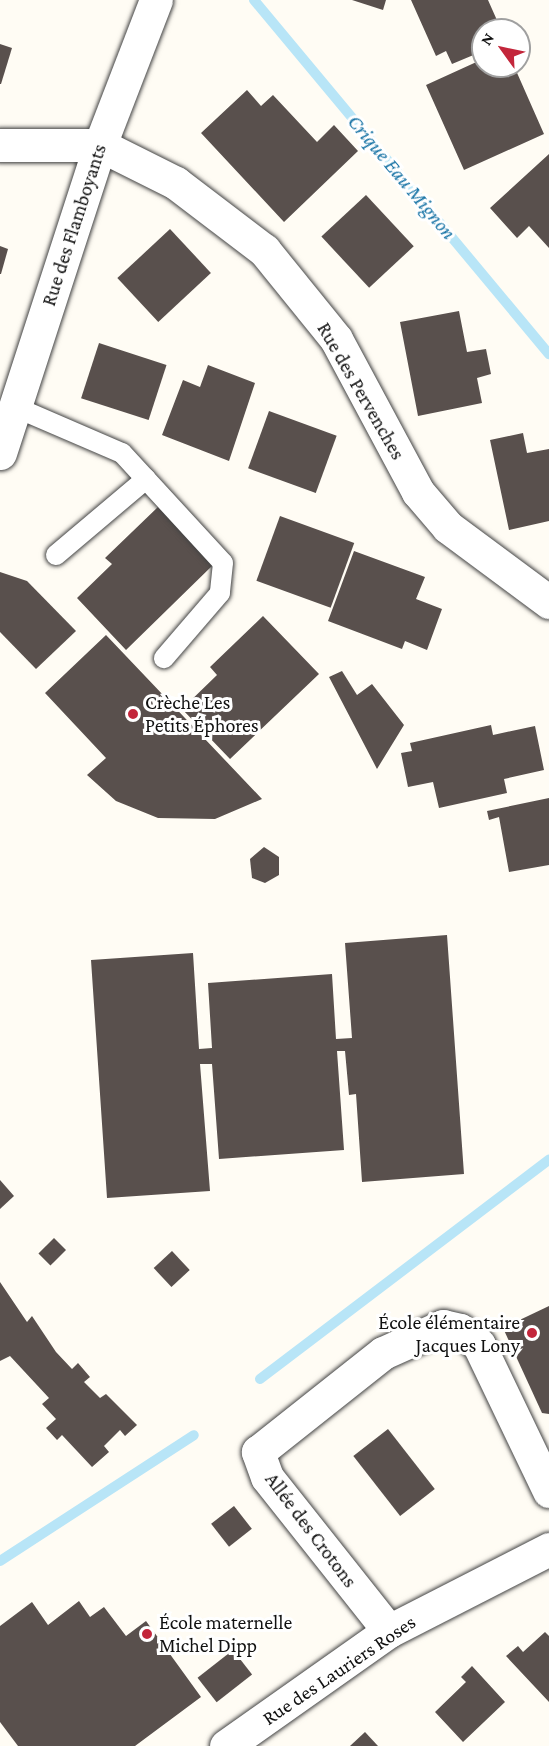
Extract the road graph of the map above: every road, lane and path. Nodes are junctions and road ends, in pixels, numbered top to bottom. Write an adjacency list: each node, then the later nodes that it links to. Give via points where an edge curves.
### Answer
1 (156, 0): 3 (street, Rue des Flamboyants)
2 (0, 145): 3 (street, Rue des Pervenches)
3 (100, 145): 4 (street, Rue des Flamboyants); 8 (street, Rue des Pervenches, via 176,183 264,250 336,339 418,492 456,533)
4 (15, 407): 5 (street, Rue des Flamboyants); 6 (lane, via 107,443)
5 (0, 453)
6 (146, 479): 7 (lane); 9 (lane, via 214,549 225,578 220,593)
7 (56, 555)
8 (549, 602)
9 (164, 658)
10 (549, 1491): 12 (street, Allée des Crotons, via 479,1345 460,1330 443,1326 382,1353 258,1452 267,1477)
11 (549, 1549): 12 (street, Rue des Lauriers Roses)
12 (389, 1631): 13 (street, Rue des Lauriers Roses)
13 (226, 1746)

